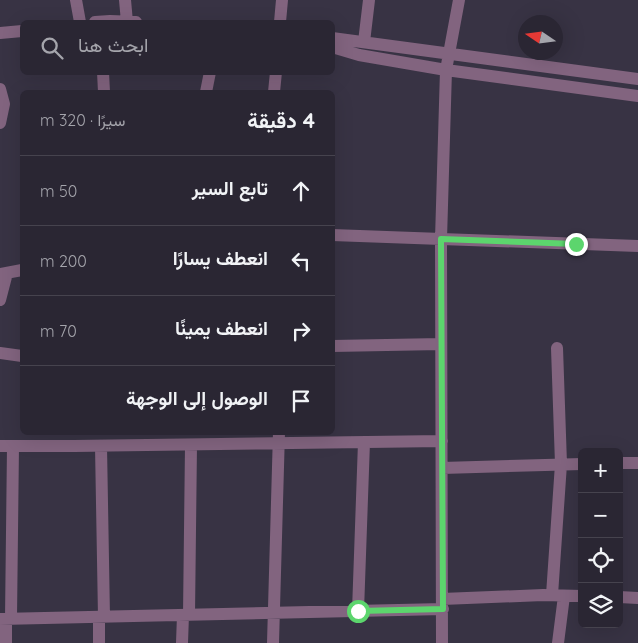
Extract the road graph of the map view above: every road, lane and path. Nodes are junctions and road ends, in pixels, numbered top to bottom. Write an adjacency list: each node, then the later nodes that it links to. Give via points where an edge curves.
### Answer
1 (76, 0): 6 (street)
2 (125, 0): 7 (street)
3 (282, 0): 8 (street)
4 (369, 0): 12 (street)
5 (459, 0): 14 (street)
6 (80, 20)
7 (128, 20)
8 (280, 20)
9 (20, 31): 10 (street)
10 (0, 33)
11 (335, 38): 12 (street)
12 (364, 42): 14 (street)
13 (335, 47): 15 (street, via 359,55)
14 (449, 54): 15 (street); 19 (street)
15 (446, 70): 24 (street); 27 (street)
16 (103, 75): 21 (street)
17 (209, 75): 22 (street)
18 (276, 75): 23 (street)
19 (638, 80)
20 (0, 89): 25 (street, via 4,104)
21 (104, 90)
22 (206, 90)
23 (274, 90)
24 (638, 96)
25 (0, 123)
26 (335, 235): 27 (street)
27 (441, 239): 28 (street); 32 (street)
28 (638, 246)
29 (20, 270): 30 (street)
30 (4, 274): 31 (street)
31 (0, 300)
32 (441, 344): 33 (street); 38 (street)
33 (335, 346)
34 (557, 348): 45 (street)
35 (0, 353): 36 (street)
36 (20, 356)
37 (279, 438): 39 (street); 40 (street); 54 (street)
38 (442, 440): 39 (street); 47 (street)
39 (364, 442): 53 (street)
40 (191, 444): 42 (street); 55 (street)
41 (7, 446): 42 (street); 57 (street)
42 (101, 446): 56 (street)
43 (623, 463): 44 (street)
44 (638, 463)
45 (561, 464): 46 (street); 47 (street); 48 (street)
46 (578, 464)
47 (442, 468): 52 (street)
48 (558, 596): 49 (street); 52 (street); 63 (street)
49 (578, 596)
50 (623, 597): 51 (street)
51 (638, 598)
52 (442, 604): 53 (street); 62 (street)
53 (358, 611): 54 (street)
54 (273, 613): 55 (street); 61 (street)
55 (186, 615): 56 (street); 60 (street)
56 (101, 617): 57 (street); 59 (street)
57 (6, 619): 58 (street)
58 (6, 643)
59 (99, 643)
60 (182, 643)
61 (273, 643)
62 (442, 643)
63 (558, 643)

